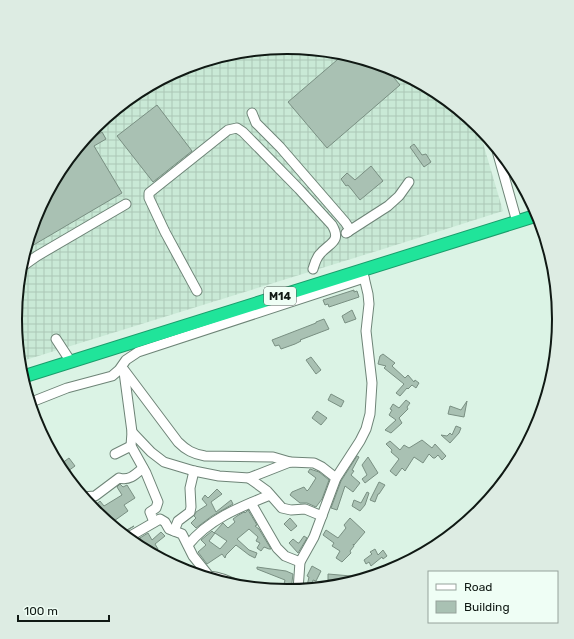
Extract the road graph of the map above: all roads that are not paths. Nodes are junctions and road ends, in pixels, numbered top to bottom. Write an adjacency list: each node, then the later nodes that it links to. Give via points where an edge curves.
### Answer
1 (252, 113): 7 (street, via 256,123 345,222 349,228)
2 (500, 163): 6 (street)
3 (409, 182): 7 (street, via 388,206)
4 (126, 204): 9 (street)
5 (532, 217): 6 (highway, M14)
6 (517, 222): 11 (highway, M14)
7 (348, 232): 8 (street)
8 (334, 242): 10 (street, via 317,258); 12 (street, via 336,231 299,189 243,132 237,128 228,130 149,194 162,225)
9 (28, 262)
10 (313, 268)
11 (363, 274): 14 (highway, M14); 15 (street, via 138,352); 27 (street, via 369,304 366,331 372,384 370,414 360,441)
12 (197, 291)
13 (56, 339): 16 (street)
14 (130, 343): 15 (street); 16 (highway, M14)
15 (126, 360): 17 (street); 19 (street, via 112,376 66,388)
16 (71, 362): 18 (highway, M14)
17 (124, 370): 20 (street); 23 (street, via 178,442 195,454 273,457)
18 (28, 375)
19 (35, 401)
20 (132, 432): 21 (street); 25 (street, via 164,462)
21 (131, 446): 22 (street); 24 (street)
22 (115, 454)
23 (290, 462): 26 (street); 27 (street, via 314,463)
24 (143, 468): 29 (street, via 130,479 119,478 95,496); 32 (street, via 158,502 156,508 150,512)
25 (194, 471): 26 (street); 33 (street, via 190,488 190,512 178,521)
26 (249, 478): 28 (street)
27 (336, 478): 31 (street)
28 (270, 495): 30 (street); 31 (street, via 282,508 304,509)
29 (90, 496)
30 (251, 503): 35 (street, via 224,515 194,537); 36 (street, via 277,548 285,556)
31 (322, 516): 36 (street)
32 (154, 522): 33 (street, via 160,519); 34 (street)
33 (174, 531): 35 (street, via 182,534)
34 (133, 535)
35 (188, 545): 37 (street)
36 (300, 562): 38 (street)
37 (205, 571)
38 (298, 584)

